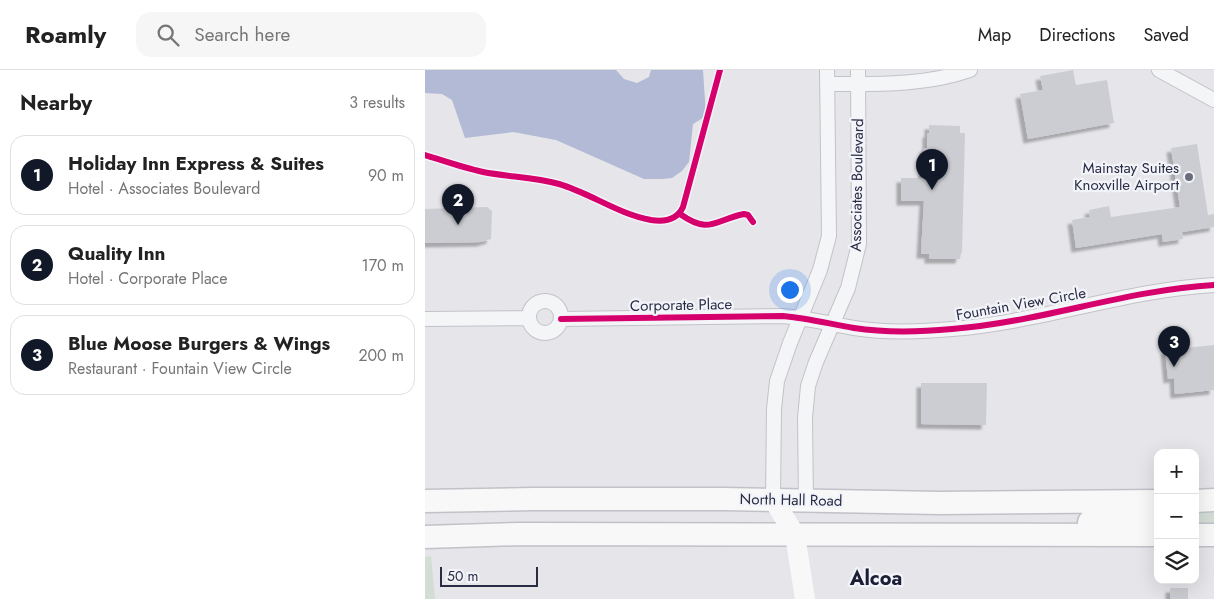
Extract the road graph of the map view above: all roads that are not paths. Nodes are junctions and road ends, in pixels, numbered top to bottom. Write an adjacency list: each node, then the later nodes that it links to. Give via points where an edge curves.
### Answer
1 (827, 70): 5 (street, Associates Boulevard)
2 (969, 70): 4 (street, via 933,79)
3 (1159, 70): 6 (street)
4 (858, 77): 5 (street); 12 (street, Associates Boulevard, via 859,244 848,288)
5 (827, 84): 9 (street, Associates Boulevard, via 829,236)
6 (1214, 100)
7 (1214, 285): 12 (street, Fountain View Circle, via 952,329 887,330)
8 (529, 318): 10 (street); 11 (street, via 537,331 547,333 556,329); 11 (street, via 535,305 544,301 558,308)
9 (801, 318): 11 (street, Corporate Place); 12 (street, Fountain View Circle); 13 (street, Associates Boulevard, via 777,381)
10 (425, 319)
11 (561, 319)
12 (832, 324): 15 (street, Associates Boulevard, via 809,386 805,418)
13 (773, 499): 14 (main road, North Hall Road); 15 (main road, North Hall Road); 18 (main road)
14 (425, 501)
15 (807, 501): 16 (main road, North Hall Road); 18 (main road)
16 (1154, 501)
17 (1154, 514): 18 (main road, via 1067,522 826,522 809,525)
18 (795, 535): 19 (main road); 22 (main road); 23 (main road)
19 (1154, 535)
20 (1199, 535): 21 (main road)
21 (1214, 535)
22 (425, 537)
23 (805, 599)

